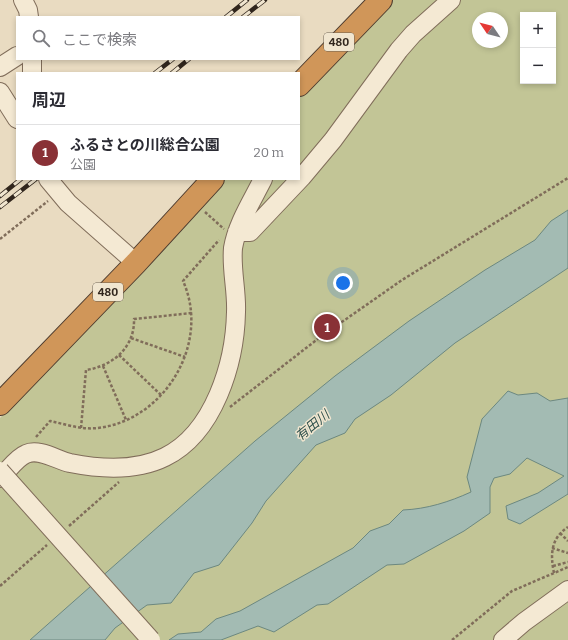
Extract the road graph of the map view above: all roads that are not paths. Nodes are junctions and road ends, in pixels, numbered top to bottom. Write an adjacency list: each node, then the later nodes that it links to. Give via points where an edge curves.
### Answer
1 (23, 0): 4 (street)
2 (381, 0): 9 (highway, 480)
3 (451, 0): 12 (street, via 399,50 346,124)
4 (29, 16)
5 (16, 57): 7 (street)
6 (32, 60): 8 (street)
7 (0, 67)
8 (32, 72)
9 (300, 87)
10 (0, 92): 11 (street)
11 (16, 117)
12 (300, 178)
13 (49, 180): 18 (street, via 68,204)
14 (212, 180): 18 (highway, 480)
15 (262, 180): 17 (street)
16 (298, 180): 17 (street, via 250,232)
17 (230, 230): 21 (street, via 236,305 233,345 210,413 188,442 159,460 127,467 77,464 37,452 27,453)
18 (136, 263): 19 (highway, 480)
19 (0, 404)
20 (0, 471): 23 (street, bridge)
21 (0, 478)
22 (568, 590): 24 (street)
23 (150, 640)
24 (503, 640)

